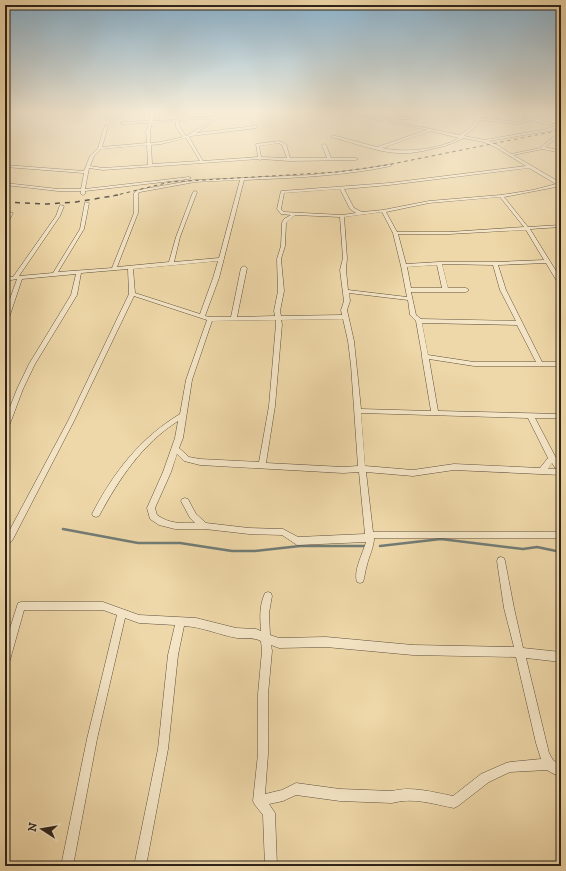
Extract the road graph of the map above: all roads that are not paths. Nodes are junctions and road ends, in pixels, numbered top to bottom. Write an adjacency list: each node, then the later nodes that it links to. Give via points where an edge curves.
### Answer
1 (95, 152): 19 (street)
2 (148, 152): 17 (street)
3 (196, 152): 14 (street)
4 (259, 152): 10 (street)
5 (286, 152): 13 (street)
6 (326, 152): 12 (street)
7 (505, 152): 9 (street)
8 (528, 152): 9 (street)
9 (510, 155): 18 (street)
10 (260, 158): 13 (street); 14 (street)
11 (356, 158): 12 (street)
12 (329, 159): 13 (street)
13 (288, 160)
14 (202, 162): 17 (street)
15 (390, 165): 21 (street, via 310,176)
16 (5, 166): 20 (street)
17 (150, 166): 19 (street)
18 (530, 167): 23 (street); 24 (street)
19 (88, 168): 20 (street)
20 (86, 172): 25 (street)
21 (240, 178): 25 (street, via 192,177); 41 (street); 49 (street, via 195,181 137,192 136,213)
22 (5, 184): 25 (street)
23 (560, 184): 27 (street, via 544,190)
24 (342, 188): 32 (street, via 282,190 280,209); 33 (street)
25 (83, 192)
26 (196, 192): 43 (street, via 176,240)
27 (501, 196): 30 (street, via 443,200); 39 (street)
28 (87, 203): 51 (street, via 82,228)
29 (62, 206): 52 (street)
30 (383, 211): 33 (street); 40 (street)
31 (10, 212): 37 (street)
32 (283, 213): 34 (street); 36 (street)
33 (357, 213): 35 (street)
34 (294, 215): 35 (street); 36 (street)
35 (342, 216): 58 (street, via 345,258 343,270)
36 (286, 220): 64 (street, via 279,259 282,291 277,306)
37 (5, 223)
38 (561, 226): 39 (street)
39 (527, 228): 40 (street, via 449,233); 42 (street)
40 (395, 233): 46 (street)
41 (220, 259): 43 (street); 61 (street, via 213,290)
42 (547, 261): 45 (street); 54 (street)
43 (171, 263): 47 (street)
44 (438, 263): 45 (street); 46 (street); 55 (street)
45 (495, 264): 68 (street, via 503,290)
46 (404, 266): 56 (street)
47 (130, 267): 49 (street); 59 (street)
48 (244, 268): 63 (street)
49 (114, 269): 50 (street)
50 (79, 272): 51 (street); 77 (street, via 74,295 32,364)
51 (56, 274): 52 (street)
52 (17, 278): 53 (street); 66 (street)
53 (5, 279)
54 (561, 284)
55 (445, 289): 56 (street); 57 (street)
56 (409, 290): 60 (street)
57 (466, 290)
58 (347, 291): 60 (street); 62 (street)
59 (132, 294): 61 (street); 89 (street, via 71,421)
60 (409, 299): 67 (street, via 413,315)
61 (202, 316): 65 (street)
62 (345, 317): 64 (street); 72 (street, via 354,359)
63 (234, 318): 64 (street); 65 (street)
64 (278, 318): 80 (street, via 272,406)
65 (210, 319): 75 (street, via 193,365)
66 (5, 321)
67 (419, 322): 68 (street); 69 (street)
68 (519, 323): 70 (street)
69 (424, 356): 70 (street, via 474,364); 73 (street)
70 (540, 364): 71 (street)
71 (561, 364)
72 (357, 411): 73 (street); 81 (street)
73 (435, 413): 74 (street)
74 (530, 415): 76 (street); 79 (street)
75 (182, 416): 78 (street); 85 (street, via 137,451)
76 (561, 416)
77 (5, 429)
78 (175, 449): 80 (street, via 187,459 200,462); 86 (street, via 150,508 153,517 162,523 176,526)
79 (552, 458): 82 (street); 83 (street)
80 (262, 465): 81 (street, via 311,469)
81 (362, 469): 82 (street, via 413,473 454,467); 88 (street)
82 (542, 471): 83 (street)
83 (561, 471)
84 (185, 501): 86 (street, via 193,516)
85 (96, 514)
86 (204, 526): 88 (street, via 283,532 298,541)
87 (561, 535): 88 (street)
88 (369, 536): 91 (street, via 368,550 361,564)
89 (9, 539)
90 (501, 561): 96 (street)
91 (360, 579)
92 (268, 596): 95 (street, via 264,613)
93 (122, 613): 94 (street, via 139,619); 98 (street, via 103,606 21,606); 102 (street, via 92,739)
94 (181, 621): 95 (street); 103 (street, via 172,655 163,749)
95 (267, 638): 96 (street, via 279,643 326,642 413,650); 101 (street)
96 (519, 652): 97 (street); 99 (street, via 541,743)
97 (561, 656)
98 (5, 660)
99 (549, 764): 100 (street); 101 (street, via 510,767 485,778 454,802 412,795 340,795 303,788)
100 (561, 772)
101 (259, 801): 104 (street, via 269,813)
102 (67, 866)
103 (140, 866)
104 (270, 866)

